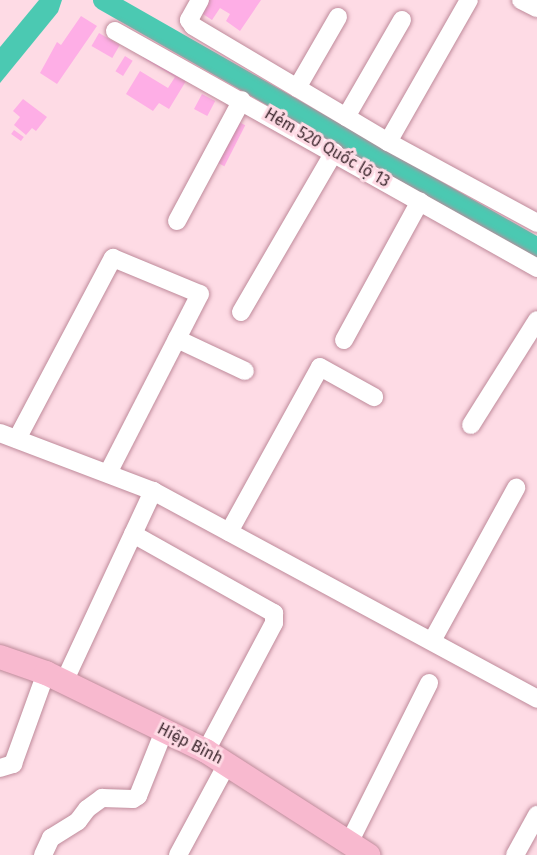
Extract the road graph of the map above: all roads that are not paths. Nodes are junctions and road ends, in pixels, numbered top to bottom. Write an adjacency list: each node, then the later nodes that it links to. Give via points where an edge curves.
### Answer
1 (200, 0): 8 (street, via 189,20 192,26)
2 (469, 0): 11 (street)
3 (521, 0): 4 (street)
4 (537, 8)
5 (338, 17): 8 (street)
6 (402, 20): 10 (street)
7 (115, 31): 9 (street, Hẻm 520 Quốc lộ 13)
8 (297, 88): 10 (street)
9 (242, 100): 12 (street, Hẻm 520 Quốc lộ 13); 14 (street)
10 (346, 117): 11 (street)
11 (388, 142): 15 (street)
12 (334, 152): 13 (street, Hẻm 520 Quốc lộ 13); 17 (street)
13 (420, 201): 16 (street, Hẻm 520 Quốc lộ 13); 20 (street)
14 (177, 221)
15 (537, 223)
16 (537, 268)
17 (241, 312)
18 (537, 320): 23 (street)
19 (177, 339): 21 (street); 24 (street, via 200,294 113,258); 25 (street)
20 (345, 340)
21 (245, 371)
22 (374, 398): 28 (street, via 320,367)
23 (471, 425)
24 (8, 436): 25 (street)
25 (108, 473): 27 (street)
26 (516, 488): 30 (street)
27 (153, 491): 28 (street); 29 (street)
28 (229, 531): 30 (street)
29 (133, 534): 32 (street); 36 (street, via 274,613 274,623)
30 (432, 641): 34 (street)
31 (0, 657): 32 (main road, Hiệp Bình)
32 (55, 678): 35 (main road, Hiệp Bình); 38 (street, via 13,764)
33 (429, 683): 40 (street)
34 (535, 691)
35 (164, 731): 36 (main road, Hiệp Bình); 41 (street, via 138,796 133,800 102,798 78,821 51,838)
36 (206, 751): 37 (main road, Hiệp Bình)
37 (227, 764): 40 (main road, Hiệp Bình); 42 (street)
38 (0, 768)
39 (537, 815): 43 (street)
40 (358, 849)
41 (43, 855)
42 (178, 855)
43 (514, 855)

